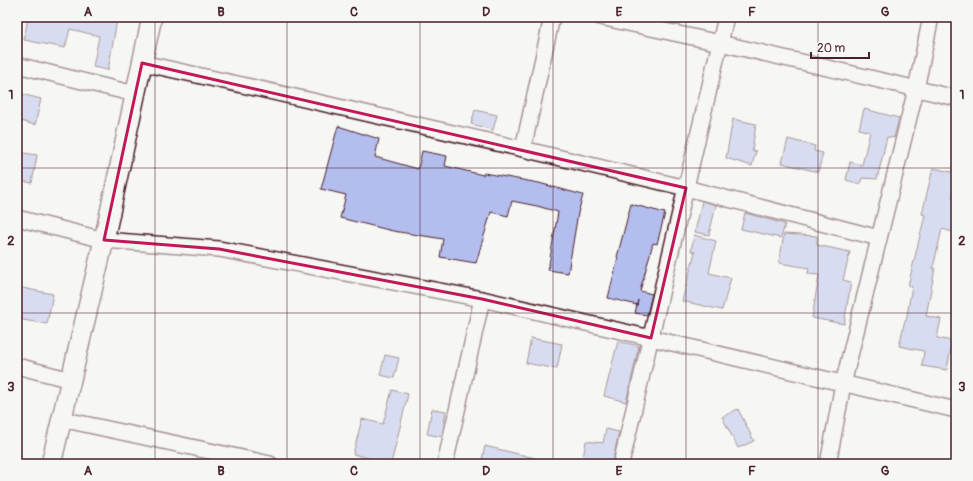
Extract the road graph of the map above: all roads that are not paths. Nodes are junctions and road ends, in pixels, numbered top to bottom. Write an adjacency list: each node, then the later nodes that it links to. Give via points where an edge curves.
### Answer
1 (152, 17): 7 (street)
2 (552, 17): 12 (street)
3 (600, 17): 6 (street)
4 (726, 17): 6 (street)
5 (931, 17): 9 (street)
6 (720, 42): 9 (street); 13 (street)
7 (142, 63): 10 (street); 12 (street)
8 (17, 65): 10 (street)
9 (916, 89): 11 (street); 15 (street)
10 (135, 94): 16 (street)
11 (956, 98)
12 (523, 149): 13 (street)
13 (686, 188): 15 (street); 18 (street)
14 (17, 218): 16 (street)
15 (878, 238): 21 (street)
16 (104, 240): 17 (street, via 219,249); 20 (street)
17 (482, 299): 18 (street); 26 (street)
18 (651, 338): 21 (street); 27 (street)
19 (17, 366): 20 (street)
20 (71, 380): 23 (street)
21 (843, 384): 22 (street); 28 (street)
22 (956, 410)
23 (61, 419): 24 (street); 25 (street)
24 (51, 464)
25 (270, 464)
26 (445, 464)
27 (621, 464)
28 (828, 464)

